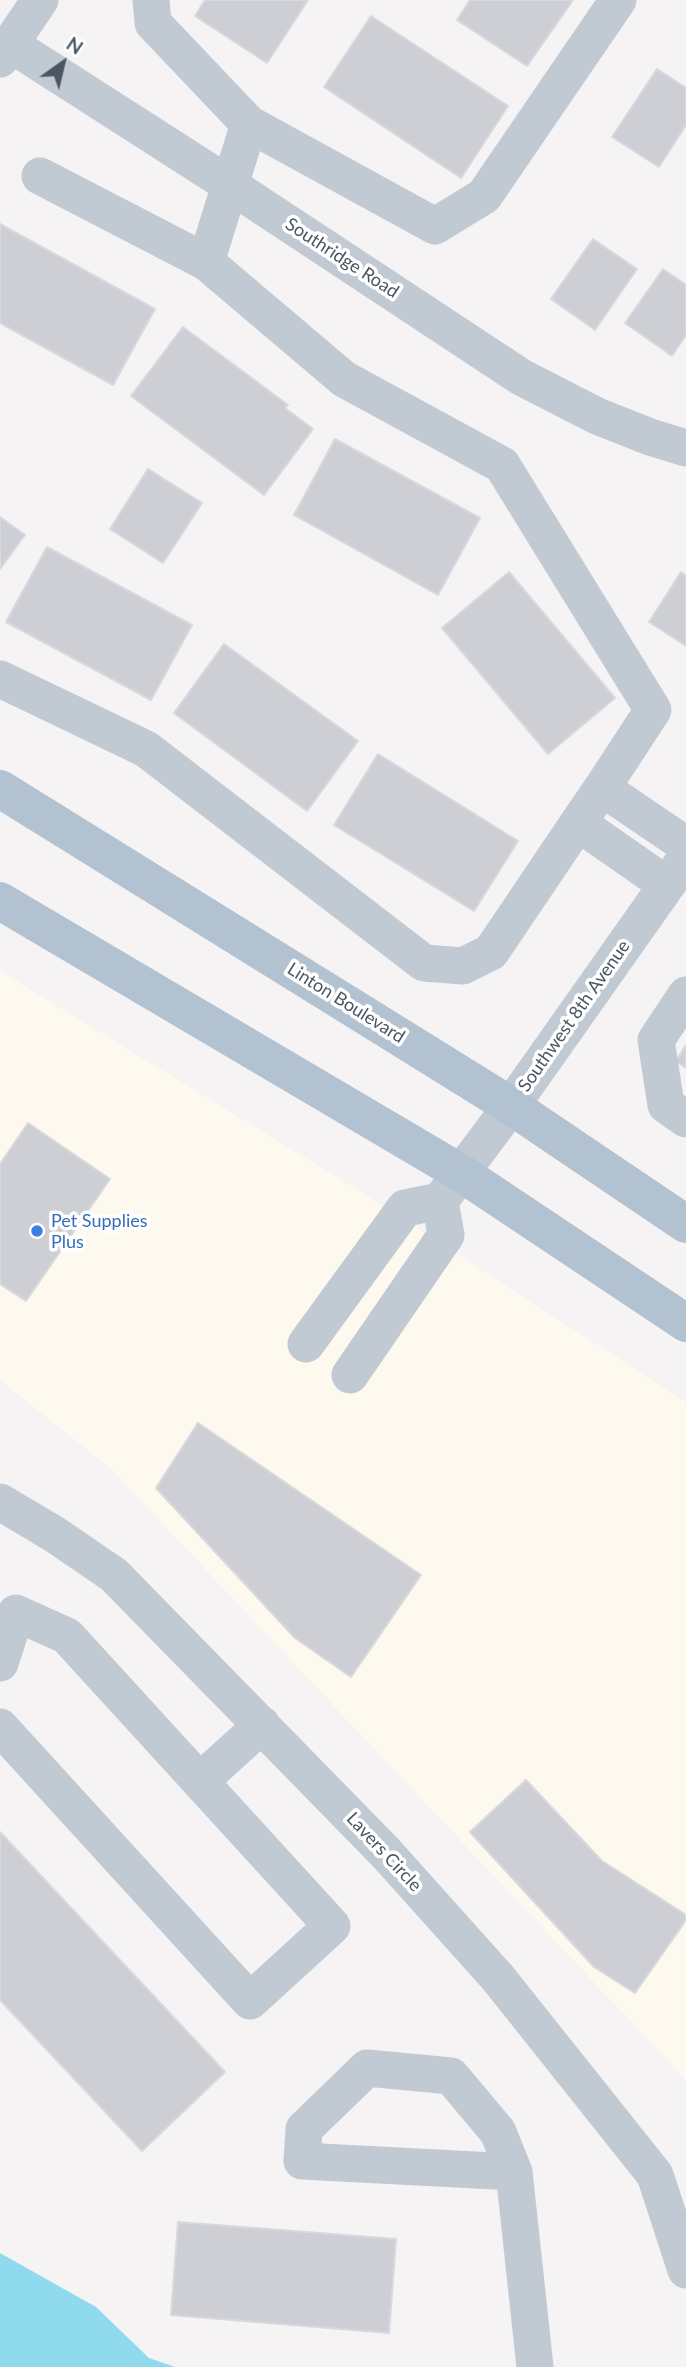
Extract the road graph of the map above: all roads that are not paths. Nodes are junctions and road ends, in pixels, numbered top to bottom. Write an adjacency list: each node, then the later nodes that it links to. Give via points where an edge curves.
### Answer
1 (40, 0): 4 (street)
2 (151, 0): 5 (street, via 153,23)
3 (618, 0): 5 (street, via 484,196 435,226)
4 (5, 52): 7 (street, Southridge Road)
5 (250, 124): 7 (street)
6 (40, 176): 8 (street)
7 (230, 185): 8 (street); 9 (street, Southridge Road, via 521,377 597,415)
8 (206, 262): 11 (street, via 344,379 502,465 653,710)
9 (686, 448)
10 (0, 679): 13 (street, via 146,749 424,963 463,966 491,952)
11 (602, 788): 13 (street); 14 (street)
12 (0, 789): 17 (main road, Linton Boulevard)
13 (579, 823): 14 (street)
14 (681, 865): 17 (street, Southwest 8th Avenue)
15 (0, 901): 19 (main road)
16 (686, 995): 18 (street, via 656,1040 666,1105)
17 (511, 1106): 19 (street, Southwest 8th Avenue); 20 (main road, Linton Boulevard)
18 (686, 1119)
19 (450, 1187): 21 (main road); 22 (street, via 405,1208); 23 (street, via 446,1235)
20 (686, 1224)
21 (686, 1323)
22 (306, 1344)
23 (350, 1375)
24 (0, 1502): 26 (street, Lavers Circle, via 114,1575)
25 (0, 1663): 28 (street, via 16,1613 66,1636)
26 (262, 1725): 28 (street); 30 (street, Lavers Circle, via 498,1978 604,2108 655,2175)
27 (0, 1727): 28 (street, via 250,2001 332,1926)
28 (200, 1782)
29 (514, 2172): 29 (street, via 498,2132 451,2076 368,2068 304,2129 302,2161); 31 (street)
30 (686, 2270)
31 (535, 2367)

